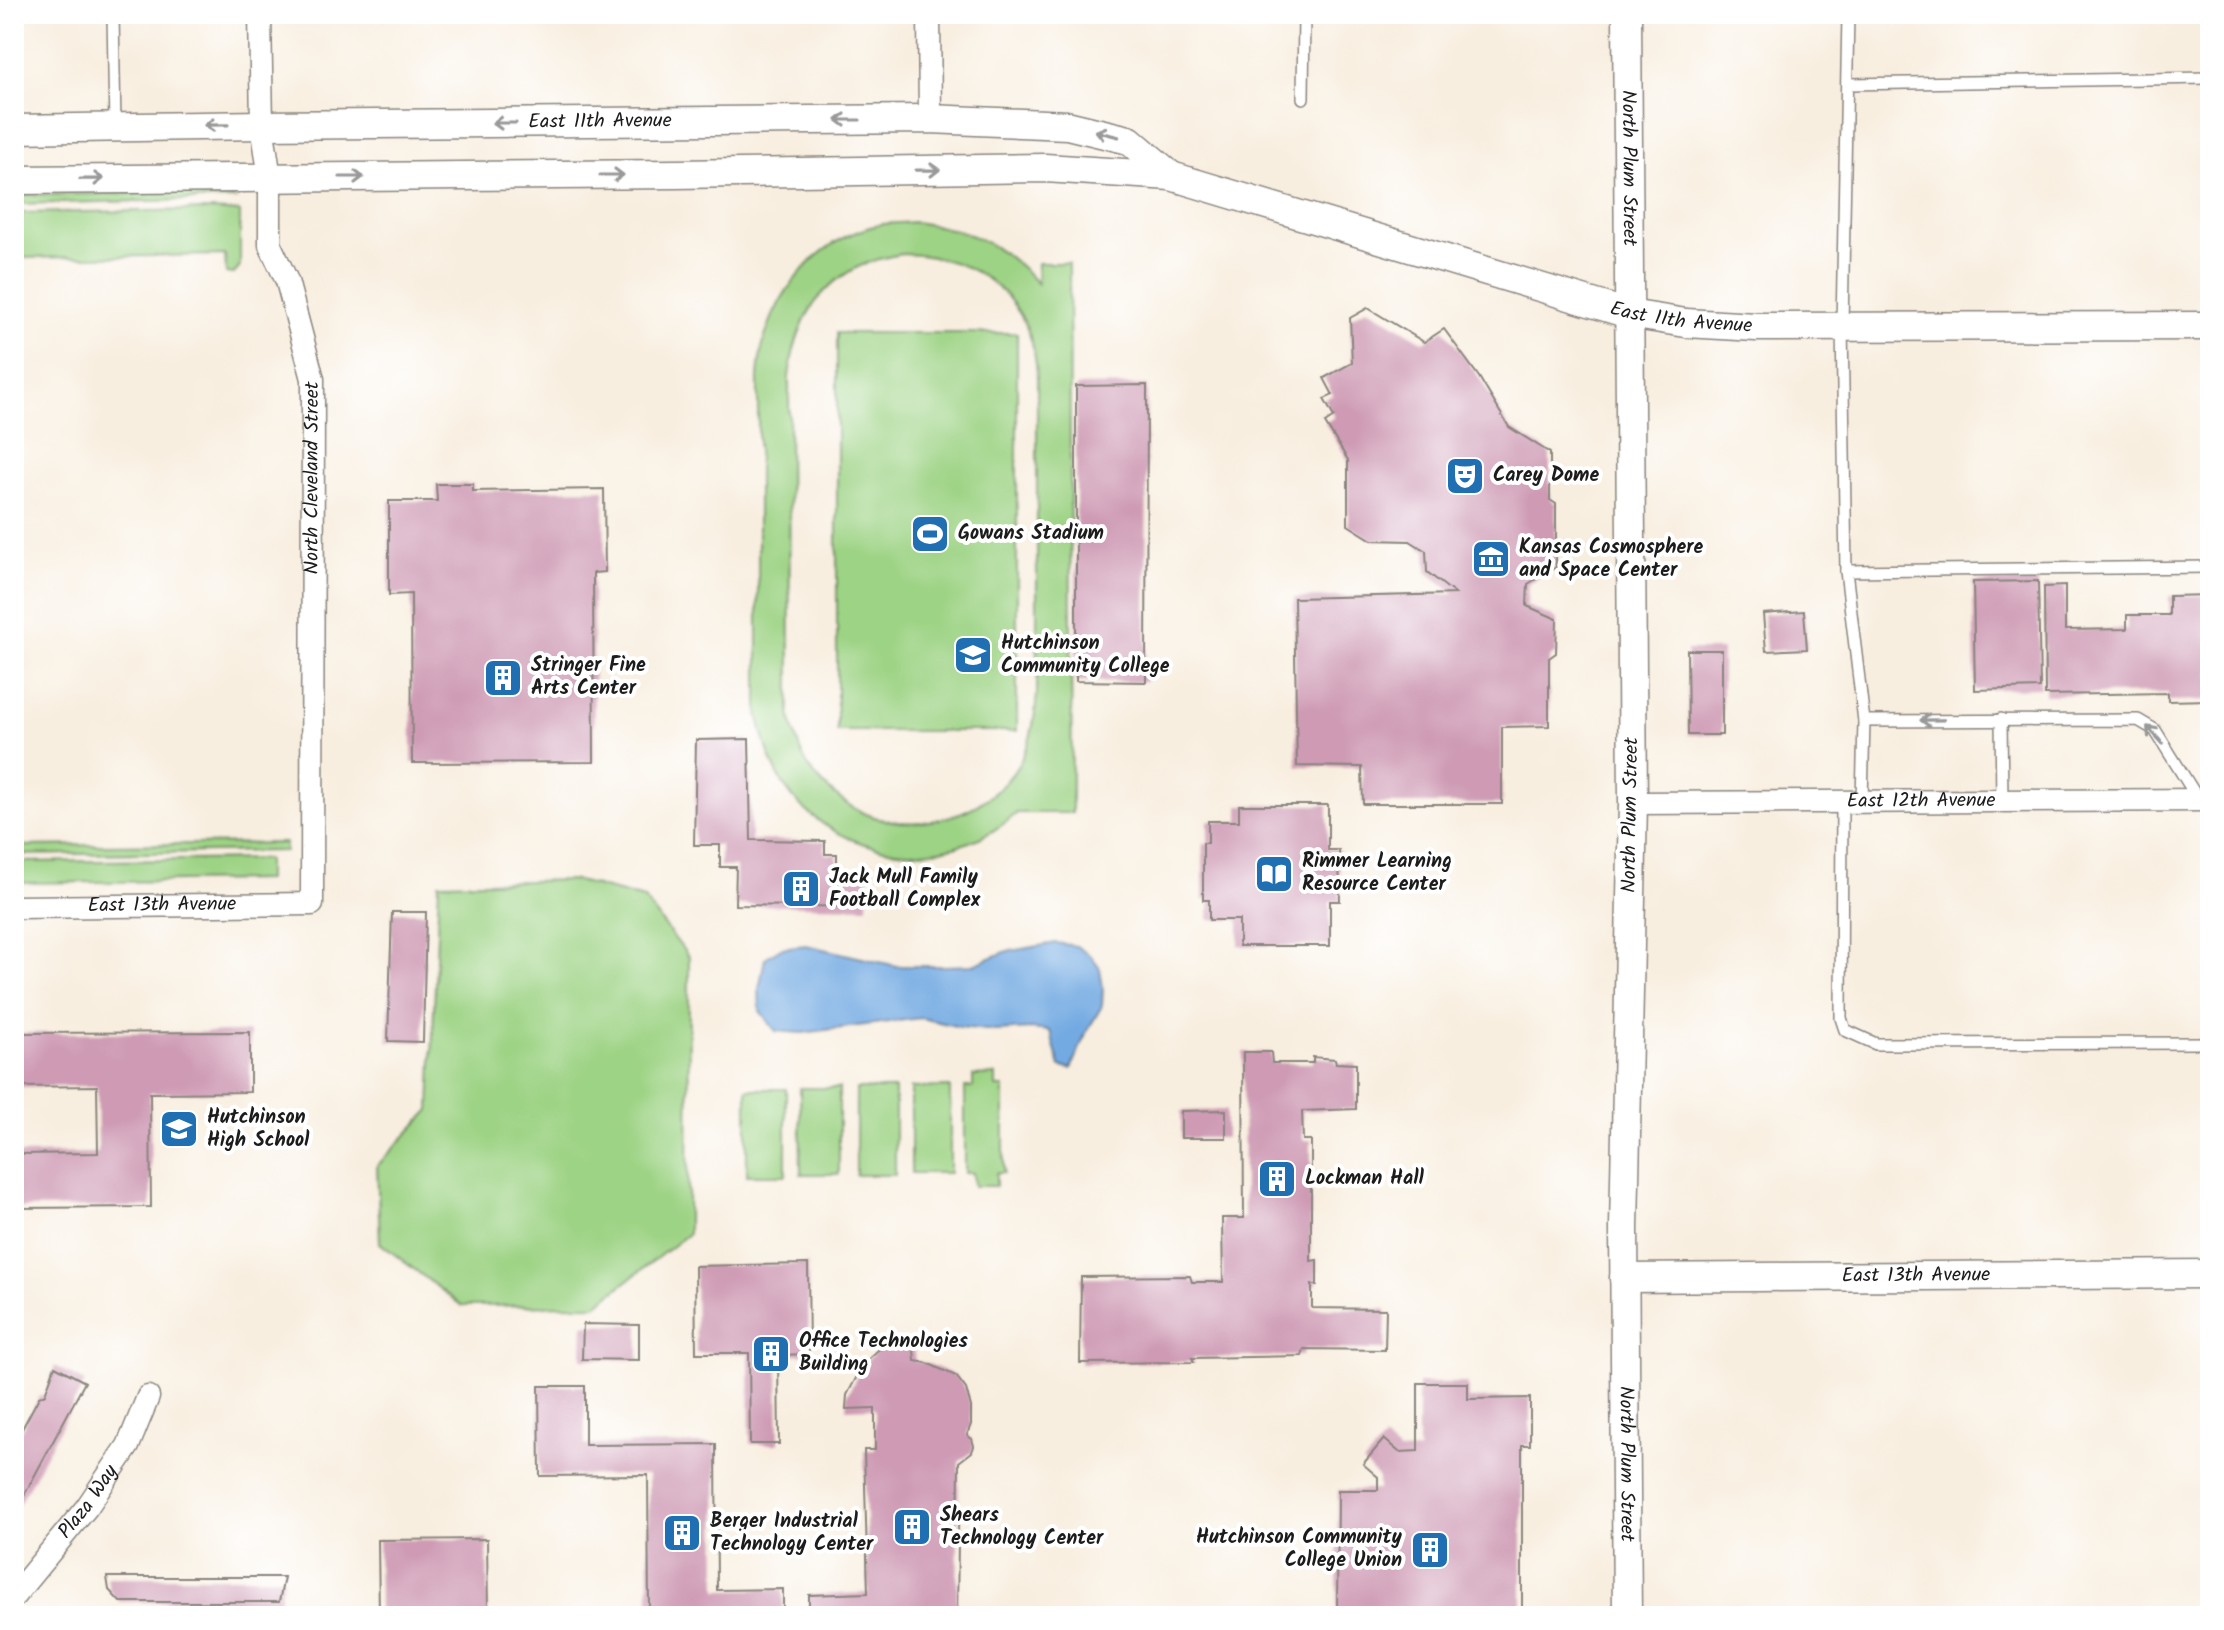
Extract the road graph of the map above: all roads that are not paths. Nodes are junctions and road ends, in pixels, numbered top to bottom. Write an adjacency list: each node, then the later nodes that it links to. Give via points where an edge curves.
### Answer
1 (113, 14): 12 (lane)
2 (260, 14): 11 (street, North Cleveland Street)
3 (929, 14): 10 (street)
4 (1304, 14): 9 (lane)
5 (1627, 14): 17 (street, North Plum Street)
6 (1848, 14): 8 (lane)
7 (2210, 78): 8 (lane)
8 (1849, 84): 18 (lane)
9 (1303, 98)
10 (930, 119): 11 (street, East 11th Avenue, one-way to 11); 14 (street, East 11th Avenue, one-way to 10, via 1129,140 1067,125)
11 (262, 125): 12 (street, East 11th Avenue, one-way to 12); 15 (street, North Cleveland Street)
12 (115, 127): 13 (street, East 11th Avenue)
13 (14, 129)
14 (1171, 176): 15 (street, East 11th Avenue, one-way to 14, via 1045,168); 17 (street, East 11th Avenue)
15 (270, 178): 16 (street, East 11th Avenue, one-way to 15); 28 (street, North Cleveland Street, via 270,245 287,281 313,379)
16 (14, 180)
17 (1629, 314): 18 (street, East 11th Avenue, via 1756,327); 27 (street, North Plum Street)
18 (1842, 326): 19 (street, East 11th Avenue); 21 (lane)
19 (2210, 326)
20 (2210, 567): 21 (lane)
21 (1846, 571): 23 (lane)
22 (2001, 719): 23 (lane, one-way to 23); 24 (lane, one-way to 22, via 2155,730 2138,720); 26 (lane)
23 (1864, 721): 25 (lane)
24 (2204, 800): 26 (street, East 12th Avenue)
25 (1852, 801): 26 (street, East 12th Avenue); 27 (street, East 12th Avenue); 30 (lane, via 1841,1018 1845,1030 1876,1044)
26 (2002, 801)
27 (1633, 803): 32 (street, North Plum Street)
28 (312, 904): 29 (street, East 13th Avenue)
29 (14, 907)
30 (2210, 1043)
31 (2210, 1274): 32 (street, East 13th Avenue)
32 (1624, 1278): 35 (street, North Plum Street)
33 (148, 1397): 34 (street, Plaza Way, via 128,1446 87,1507)
34 (14, 1596)
35 (1627, 1616)

